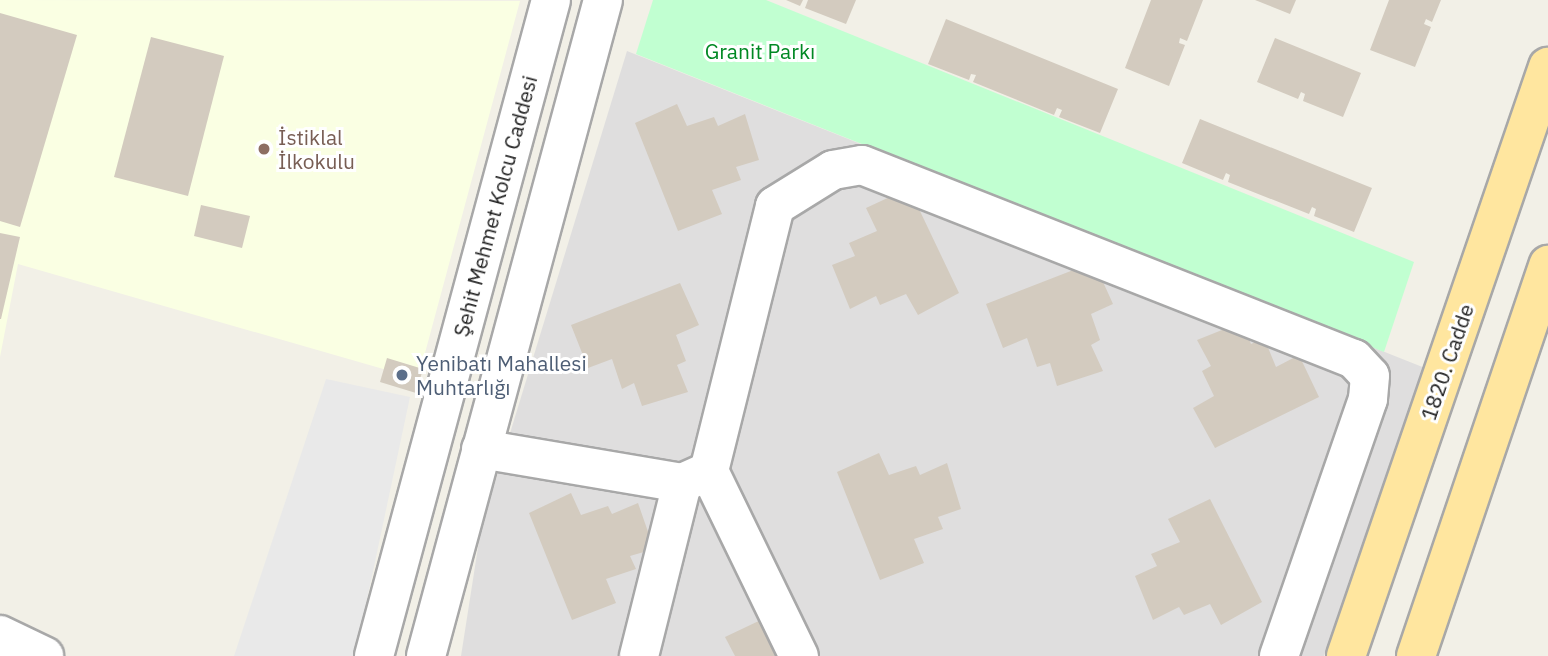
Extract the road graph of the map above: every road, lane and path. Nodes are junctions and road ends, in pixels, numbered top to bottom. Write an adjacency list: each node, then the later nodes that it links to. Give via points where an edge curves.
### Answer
1 (551, 0): 9 (street, Şehit Mehmet Kolcu Caddesi)
2 (603, 0): 5 (street)
3 (1548, 68): 14 (main road, 1820. Cadde)
4 (1548, 265): 15 (main road)
5 (481, 449): 6 (street); 10 (street)
6 (695, 477): 11 (street); 12 (street); 13 (street, via 775,206 833,170 862,165 1354,359 1370,376 1368,399)
7 (0, 635): 8 (street)
8 (44, 656)
9 (374, 656)
10 (426, 656)
11 (639, 656)
12 (799, 656)
13 (1279, 656)
14 (1346, 656)
15 (1416, 656)

